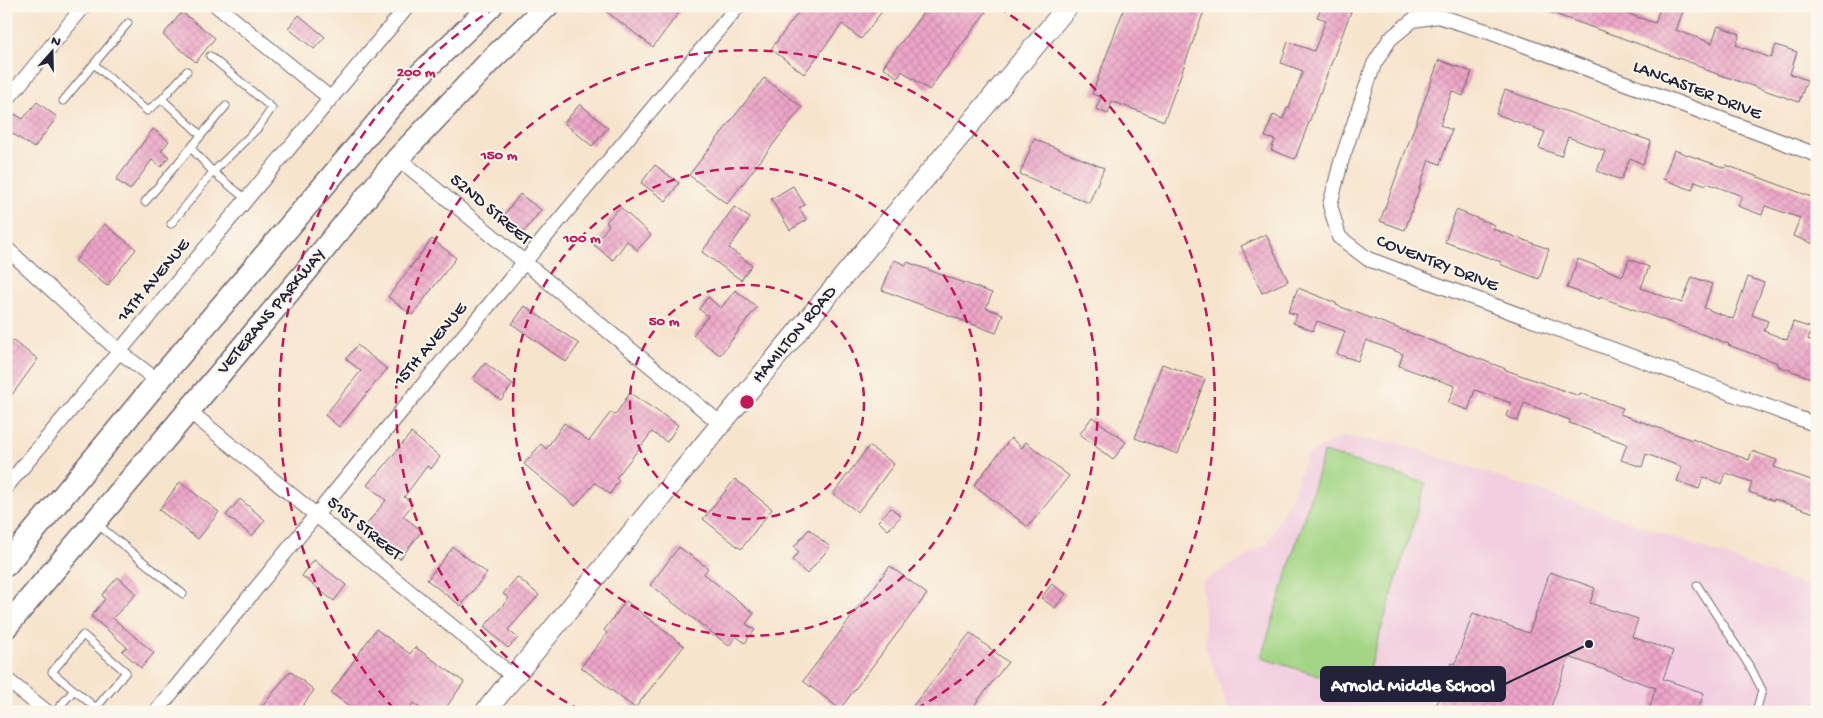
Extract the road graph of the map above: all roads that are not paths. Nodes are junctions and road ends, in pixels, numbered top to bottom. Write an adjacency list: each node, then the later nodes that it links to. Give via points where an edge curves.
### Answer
1 (84, 6): 15 (street)
2 (217, 6): 13 (street)
3 (408, 6): 13 (street)
4 (491, 6): 29 (main road, via 411,83)
5 (547, 6): 21 (main road, VETERANS PARKWAY)
6 (738, 6): 27 (street, 15TH AVENUE)
7 (1068, 6): 31 (street, HAMILTON ROAD)
8 (128, 23): 11 (lane)
9 (210, 56): 22 (lane, via 272,108 258,128)
10 (1564, 61): 20 (street, LANCASTER DRIVE); 32 (street, COVENTRY DRIVE, via 1438,16 1413,20 1390,39 1374,64 1364,89 1330,205 1340,237 1368,259)
11 (94, 64): 14 (lane, via 147,111); 16 (lane)
12 (187, 71): 14 (lane)
13 (330, 98): 23 (street, 14TH AVENUE)
14 (162, 99): 18 (lane)
15 (6, 101)
16 (63, 101)
17 (226, 106): 18 (lane)
18 (201, 135): 19 (lane)
19 (191, 148): 22 (lane); 24 (lane)
20 (1817, 155)
21 (398, 158): 27 (street, 52ND STREET); 30 (main road, VETERANS PARKWAY)
22 (213, 172): 23 (lane); 25 (lane)
23 (246, 199): 28 (street, 14TH AVENUE)
24 (145, 202)
25 (171, 224)
26 (6, 248): 28 (street)
27 (524, 262): 31 (street, 52ND STREET); 34 (street, 15TH AVENUE)
28 (120, 352): 29 (street); 33 (street, 14TH AVENUE)
29 (158, 381): 36 (main road)
30 (189, 411): 34 (street, 51ST STREET); 35 (main road, VETERANS PARKWAY)
31 (721, 424): 40 (street, HAMILTON ROAD)
32 (1817, 425)
33 (6, 487)
34 (316, 514): 40 (street, 51ST STREET); 45 (street, 15TH AVENUE)
35 (95, 522): 38 (lane); 39 (main road, VETERANS PARKWAY)
36 (6, 565)
37 (1697, 585): 47 (lane, via 1762,690)
38 (183, 594)
39 (6, 627)
40 (514, 677): 46 (street, HAMILTON ROAD)
41 (6, 679): 43 (street)
42 (74, 690): 42 (lane, via 96,708 126,672 83,635 52,672); 44 (lane)
43 (47, 712)
44 (55, 712)
45 (156, 712)
46 (485, 712)
47 (1756, 712)

